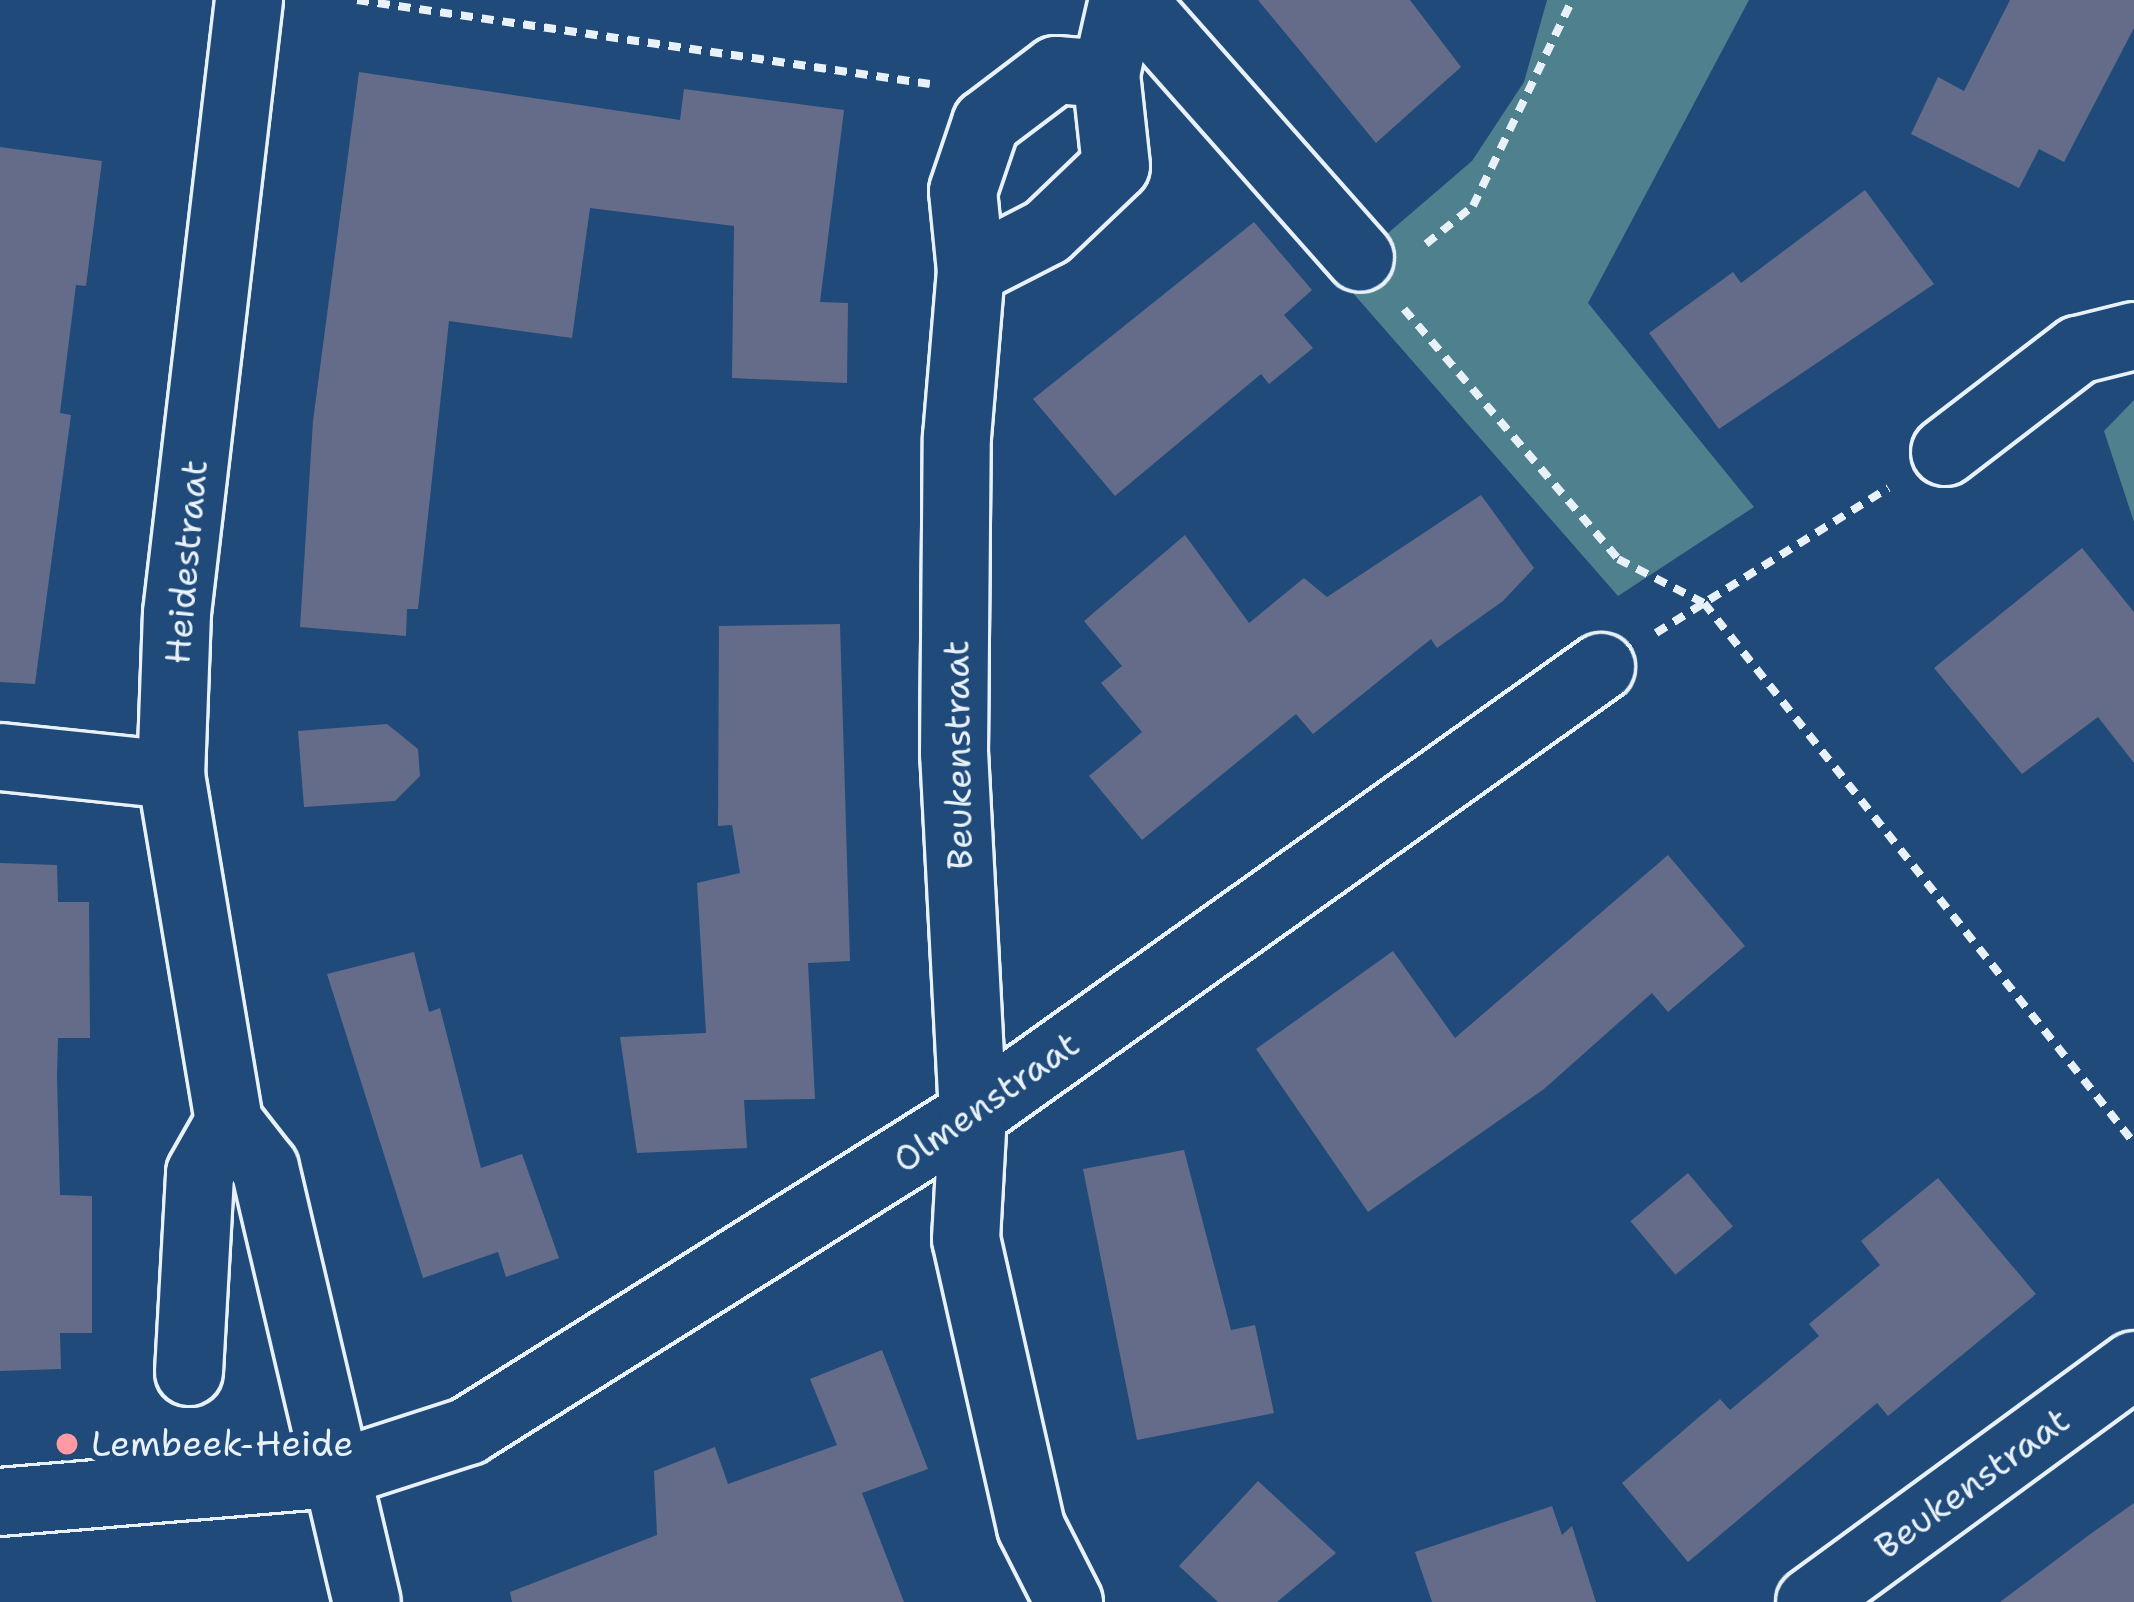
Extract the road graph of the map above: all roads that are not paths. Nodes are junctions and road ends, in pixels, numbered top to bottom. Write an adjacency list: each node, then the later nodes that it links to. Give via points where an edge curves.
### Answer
1 (249, 0): 12 (street, Heidestraat, via 177,613)
2 (1123, 0): 4 (street)
3 (1132, 0): 5 (street)
4 (1106, 74): 6 (street, via 1116,166 1046,232); 6 (street, Beukenstraat, via 1057,70 986,124 963,191)
5 (1360, 258)
6 (971, 271): 13 (street, Beukenstraat, via 954,754)
7 (2134, 282): 8 (street)
8 (2106, 343): 9 (street)
9 (1945, 452)
10 (1601, 667): 13 (street, Olmenstraat)
11 (0, 757): 12 (street)
12 (171, 775): 14 (street, Heidestraat)
13 (973, 1114): 15 (street, Olmenstraat); 16 (street, Beukenstraat)
14 (229, 1122): 18 (street, via 200,1173); 19 (street, Heidestraat, via 266,1168)
15 (858, 1189): 16 (street); 19 (street, Olmenstraat, via 542,1391 468,1431)
16 (966, 1239): 22 (street, Beukenstraat, via 1031,1527)
17 (2134, 1364): 23 (street, Beukenstraat)
18 (189, 1372)
19 (336, 1474): 20 (street, Olmenstraat); 21 (street, Heidestraat)
20 (0, 1502)
21 (368, 1602)
22 (1069, 1602)
23 (1810, 1602)

